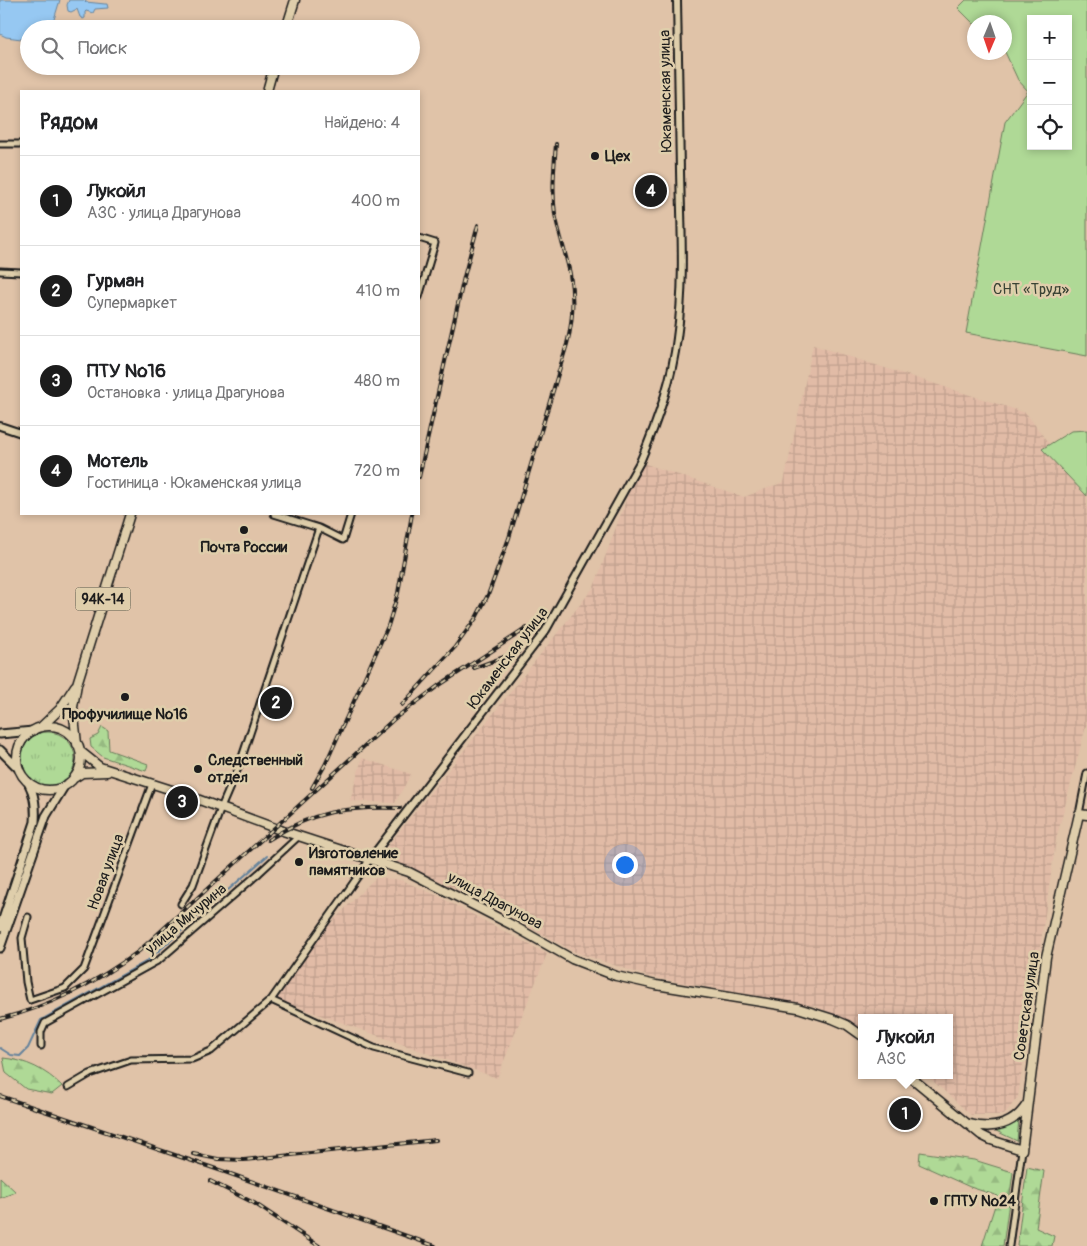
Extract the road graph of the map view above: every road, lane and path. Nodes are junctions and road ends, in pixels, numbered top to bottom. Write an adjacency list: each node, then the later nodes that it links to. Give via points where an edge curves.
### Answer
1 (295, 0): 3 (main road)
2 (678, 0): 33 (street, Юкаменская улица, via 680,314 674,361 648,444 546,630)
3 (289, 20)
4 (271, 75): 5 (main road)
5 (267, 90)
6 (0, 144): 7 (street)
7 (20, 144)
8 (420, 238): 11 (street, via 435,243)
9 (0, 271): 10 (street)
10 (20, 272)
11 (420, 294)
12 (0, 426): 13 (street)
13 (20, 433)
14 (130, 515): 18 (main road, 94К-14)
15 (285, 515): 17 (street)
16 (351, 515): 17 (street, via 343,540)
17 (319, 528): 30 (street, via 254,725)
18 (77, 684): 19 (main road, via 60,709); 21 (main road, via 73,707)
19 (36, 729): 20 (main road); 21 (main road, via 62,730); 23 (main road, via 20,745)
20 (0, 734)
21 (78, 747): 24 (main road, улица Драгунова, via 100,767); 26 (main road, via 79,767)
22 (0, 750): 23 (main road)
23 (19, 769): 27 (main road)
24 (118, 773): 26 (main road, улица Драгунова, via 82,773); 28 (main road, улица Драгунова)
25 (1087, 773): 31 (street, Советская улица)
26 (74, 778): 29 (main road)
27 (28, 782): 29 (main road, via 49,790); 36 (main road, via 34,797 35,822)
28 (152, 784): 30 (main road, улица Драгунова); 35 (street, Новая улица, via 84,969 65,988 30,1000 22,938)
29 (65, 785): 37 (main road, via 46,816)
30 (221, 808): 32 (main road, улица Драгунова); 34 (street, via 193,885)
31 (1083, 814): 44 (main road, Советская улица, via 1046,957)
32 (300, 835): 33 (main road, улица Драгунова); 40 (street, улица Мичурина, via 159,960 45,1023)
33 (370, 859): 38 (street, Юкаменская улица); 39 (main road, улица Драгунова, via 409,872 572,959 616,976 798,1008 832,1019)
34 (180, 904)
35 (28, 917)
36 (0, 928)
37 (0, 948)
38 (272, 1000): 41 (street, via 374,1048); 43 (street, Юкаменская улица, via 211,1051 192,1059 131,1060 90,1074)
39 (858, 1033)
40 (41, 1046)
41 (468, 1073)
42 (913, 1079): 45 (main road)
43 (68, 1087)
44 (1028, 1101): 45 (main road, via 1022,1112 1004,1125 991,1127); 46 (main road, Советская улица)
45 (966, 1123): 46 (main road, via 991,1140)
46 (1022, 1150): 47 (street, Советская улица)
47 (1009, 1246)

